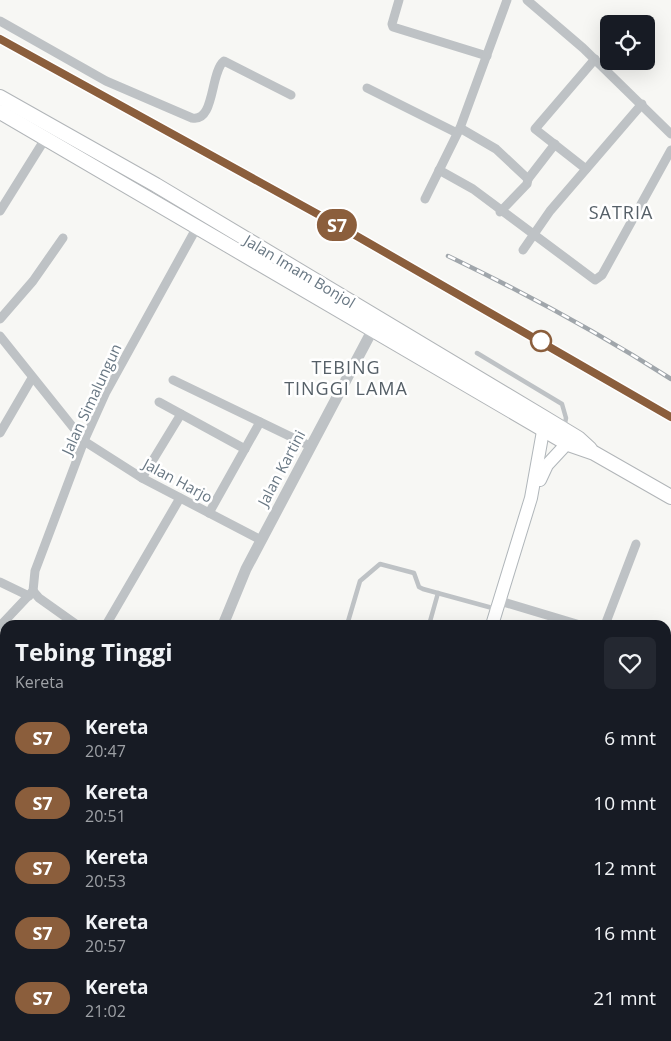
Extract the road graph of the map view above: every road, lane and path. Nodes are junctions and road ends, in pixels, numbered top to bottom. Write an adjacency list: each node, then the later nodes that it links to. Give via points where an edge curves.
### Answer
1 (400, 0): 5 (street, via 393,28)
2 (507, 0): 5 (street)
3 (526, 0): 6 (street)
4 (0, 21): 8 (street, via 106,81 192,118 200,117 208,109 216,70 224,61)
5 (487, 56): 12 (street)
6 (595, 59): 10 (street); 15 (street, via 535,129)
7 (367, 88): 12 (street)
8 (292, 95)
9 (0, 97): 28 (highway, Jalan Imam Bonjol, via 156,185)
10 (642, 104): 13 (street); 17 (street)
11 (0, 112): 14 (highway, Jalan Imam Bonjol)
12 (458, 131): 18 (street); 19 (street, via 496,150)
13 (671, 134)
14 (45, 139): 21 (street); 23 (highway, Jalan Imam Bonjol)
15 (555, 144): 17 (street); 19 (street)
16 (671, 150): 24 (street, via 598,279 588,277)
17 (586, 169): 24 (street)
18 (439, 170): 20 (street); 22 (street, via 473,189)
19 (528, 179): 22 (street)
20 (425, 199)
21 (0, 211)
22 (500, 212): 24 (street)
23 (197, 227): 28 (highway, Jalan Imam Bonjol); 39 (street, Jalan Simalungun, via 124,355)
24 (533, 235): 26 (street)
25 (63, 238): 27 (street, via 33,281)
26 (523, 250)
27 (0, 319)
28 (376, 324): 36 (highway, Jalan Imam Bonjol); 40 (street, Jalan Kartini)
29 (0, 336): 31 (street, Jalan Harjo)
30 (477, 353): 38 (lane, via 562,404)
31 (32, 378): 37 (street); 39 (street, Jalan Harjo)
32 (173, 380): 35 (street)
33 (159, 402): 34 (street)
34 (181, 414): 41 (street); 42 (street)
35 (260, 422): 40 (street); 41 (street)
36 (544, 423): 38 (highway, Jalan Imam Bonjol); 45 (main road)
37 (0, 433)
38 (568, 436): 43 (highway, Jalan Imam Bonjol); 45 (main road, via 547,465)
39 (84, 441): 42 (street, Jalan Harjo); 50 (street, Jalan Simalungun, via 35,571)
40 (310, 446): 47 (street, Jalan Kartini)
41 (246, 449): 46 (street)
42 (142, 478): 44 (street, Jalan Harjo)
43 (671, 496)
44 (180, 498): 46 (street, Jalan Harjo); 55 (street)
45 (532, 498): 52 (main road)
46 (209, 513): 47 (street, Jalan Harjo)
47 (260, 540): 56 (street, Jalan Kartini)
48 (636, 544): 61 (street)
49 (0, 582): 50 (street)
50 (31, 593): 53 (street); 54 (street)
51 (438, 593): 52 (lane); 57 (lane, via 419,587 414,573 380,564 360,581); 58 (lane)
52 (498, 606): 59 (main road); 60 (street)
53 (6, 620)
54 (70, 620)
55 (109, 620)
56 (225, 620)
57 (348, 620)
58 (430, 620)
59 (494, 620)
60 (558, 620)
61 (606, 620)

